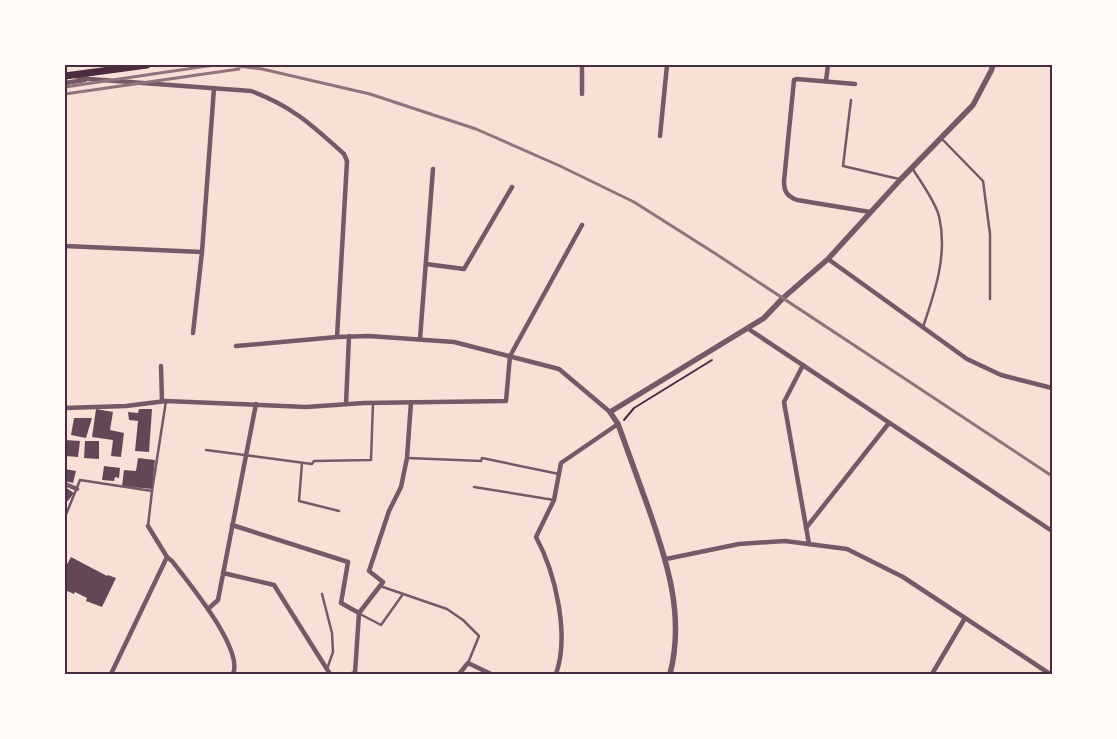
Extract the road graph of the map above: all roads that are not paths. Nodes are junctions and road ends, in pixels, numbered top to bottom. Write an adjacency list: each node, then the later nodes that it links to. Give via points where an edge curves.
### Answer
1 (147, 65): 6 (main road)
2 (582, 65): 12 (street)
3 (667, 65): 14 (street)
4 (828, 65): 8 (street)
5 (993, 65): 15 (street, via 973,105)
6 (65, 75): 7 (street)
7 (88, 79): 9 (street); 11 (street)
8 (826, 81): 10 (street); 20 (street, via 794,80 784,191 797,200)
9 (65, 83)
10 (855, 84)
11 (214, 88): 23 (street); 31 (street, via 251,91 272,99 301,116 344,154 347,161)
12 (582, 94)
13 (851, 100): 18 (lane, via 843,166)
14 (660, 136)
15 (941, 138): 16 (street); 26 (lane, via 983,181 990,234)
16 (912, 168): 18 (street); 27 (lane, via 939,216 942,253 936,289)
17 (432, 169): 25 (street)
18 (901, 179): 20 (street)
19 (512, 187): 25 (street, via 464,269)
20 (870, 212): 24 (street)
21 (582, 225): 34 (street)
22 (65, 246): 23 (street)
23 (202, 252): 29 (street)
24 (828, 259): 27 (street); 28 (street, via 782,298 764,318)
25 (426, 264): 32 (street)
26 (990, 299)
27 (923, 327): 37 (street, via 967,359 1001,375)
28 (747, 328): 35 (street); 44 (street)
29 (192, 333)
30 (349, 336): 31 (street); 32 (street); 42 (street)
31 (337, 337): 33 (street)
32 (420, 339): 34 (street, via 454,342)
33 (236, 346)
34 (510, 356): 39 (street, via 506,401); 44 (street, via 559,369)
35 (803, 365): 46 (street); 61 (street, via 784,402)
36 (160, 366): 38 (street)
37 (1052, 388)
38 (164, 401): 41 (street); 43 (street); 55 (lane)
39 (412, 402): 40 (street); 49 (street)
40 (373, 403): 42 (street); 50 (lane, via 371,460)
41 (256, 404): 42 (street, via 306,407); 48 (street)
42 (347, 404)
43 (65, 408)
44 (610, 412): 45 (street)
45 (621, 423): 51 (street, via 561,464); 65 (street)
46 (889, 423): 61 (street); 62 (street)
47 (206, 450): 48 (lane)
48 (246, 456): 50 (lane); 59 (street)
49 (407, 458): 51 (lane, via 481,461 482,458); 67 (street, via 401,487 368,571 383,582)
50 (302, 463): 57 (lane, via 299,500)
51 (559, 474): 56 (street)
52 (65, 484): 54 (street)
53 (474, 487): 56 (lane)
54 (77, 488): 55 (lane, via 80,480); 58 (lane)
55 (152, 491): 60 (lane)
56 (554, 500): 80 (street, via 536,537 546,556 558,595 561,633)
57 (339, 511)
58 (65, 517)
59 (232, 525): 66 (street); 71 (street, via 348,562 341,603)
60 (148, 526): 64 (street)
61 (806, 528): 63 (street)
62 (1052, 531)
63 (809, 544): 65 (street, via 785,541 739,544); 72 (street, via 847,549 903,577)
64 (167, 556): 70 (street); 75 (street)
65 (666, 559): 81 (street, via 676,618 674,661)
66 (223, 574): 70 (street, via 218,600); 74 (street, via 274,585)
67 (380, 586): 69 (lane); 71 (street)
68 (322, 594): 74 (lane, via 334,652)
69 (403, 594): 71 (lane, via 381,625); 73 (lane, via 447,609 479,636)
70 (208, 609): 76 (street, via 232,649 236,669)
71 (359, 613): 77 (street)
72 (965, 618): 82 (street); 83 (street)
73 (468, 663): 78 (street); 79 (street)
74 (329, 672)
75 (111, 674)
76 (233, 674)
77 (352, 674)
78 (459, 674)
79 (491, 674)
80 (556, 674)
81 (670, 674)
82 (932, 674)
83 (1050, 674)

